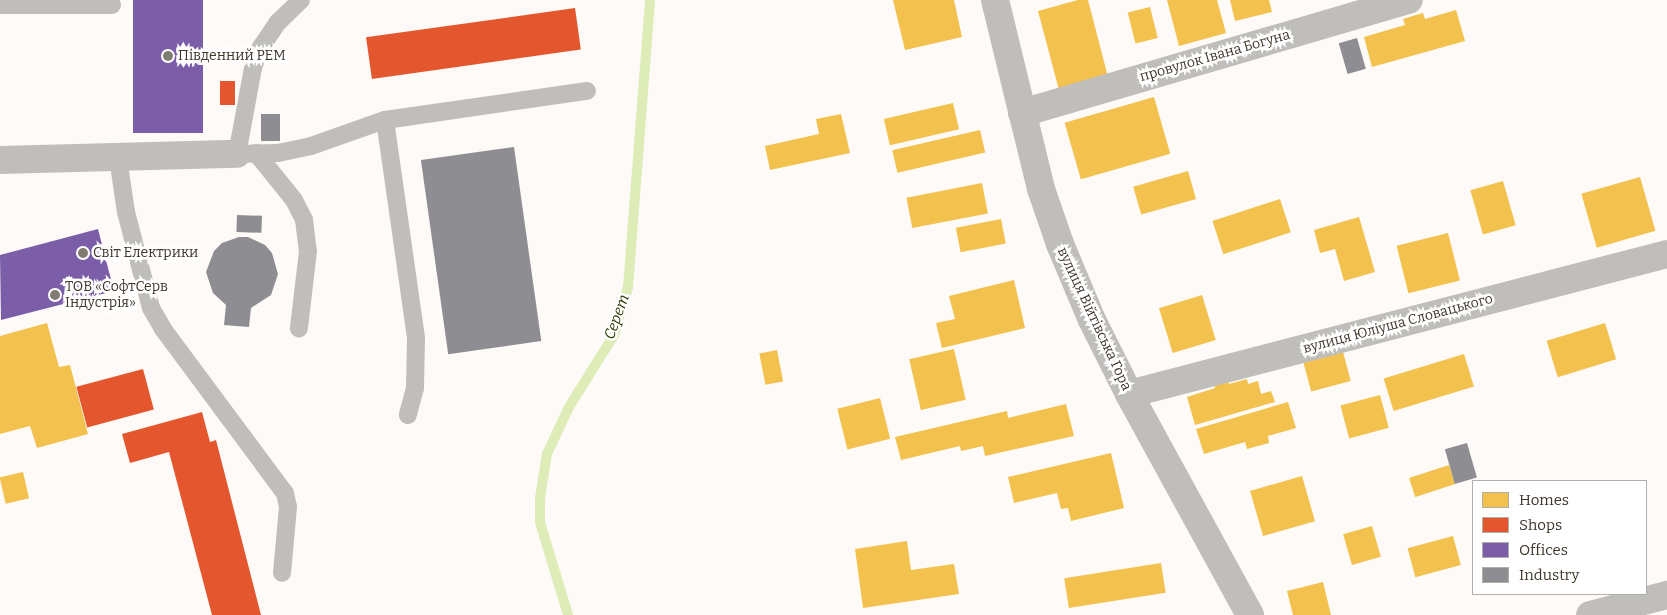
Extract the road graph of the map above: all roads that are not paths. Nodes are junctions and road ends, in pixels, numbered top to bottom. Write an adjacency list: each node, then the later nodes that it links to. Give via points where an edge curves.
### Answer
1 (301, 0): 9 (lane, via 278,22 261,47 253,68)
2 (995, 0): 7 (street, вулиця Війтівська Гора)
3 (1408, 0): 7 (street, провулок Івана Богуна)
4 (0, 5): 5 (lane)
5 (112, 5)
6 (587, 90): 8 (lane)
7 (1022, 113): 14 (street, вулиця Війтівська Гора, via 1041,189 1060,244 1092,320)
8 (385, 120): 9 (lane, via 311,146); 15 (lane, via 416,339 415,388)
9 (246, 154): 10 (street); 13 (lane, via 294,200 304,220 308,251)
10 (118, 158): 11 (street); 16 (lane, via 126,212 151,308 285,492 288,507)
11 (0, 160)
12 (1667, 254): 14 (street, вулиця Юліуша Словацького)
13 (300, 328)
14 (1129, 394): 18 (street, вулиця Війтівська Гора)
15 (408, 416)
16 (282, 573)
17 (1667, 595): 19 (street)
18 (1250, 615)
19 (1590, 615)

